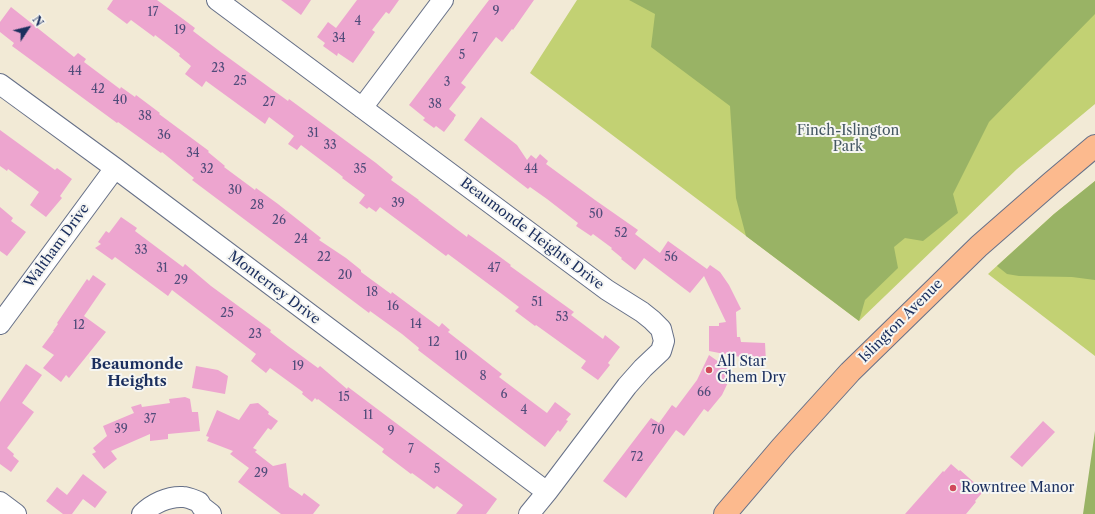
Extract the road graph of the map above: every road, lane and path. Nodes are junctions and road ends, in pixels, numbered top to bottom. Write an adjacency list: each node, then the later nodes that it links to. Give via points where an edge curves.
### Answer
1 (217, 0): 4 (street, Beaumonde Heights Drive)
2 (443, 0): 4 (street)
3 (0, 84): 6 (street, Monterrey Drive)
4 (362, 108): 8 (street, Beaumonde Heights Drive, via 601,286 642,312 660,329 664,341 661,351 627,386)
5 (1095, 146): 14 (main road, Islington Avenue, via 979,246 855,367)
6 (115, 168): 7 (street, Waltham Drive); 8 (street, Monterrey Drive)
7 (0, 324)
8 (547, 492): 13 (street, Beaumonde Heights Drive)
9 (0, 502): 10 (street)
10 (16, 514)
11 (142, 514): 12 (street, via 148,508 165,500 183,497 199,502)
12 (211, 514)
13 (529, 514)
14 (725, 514)

